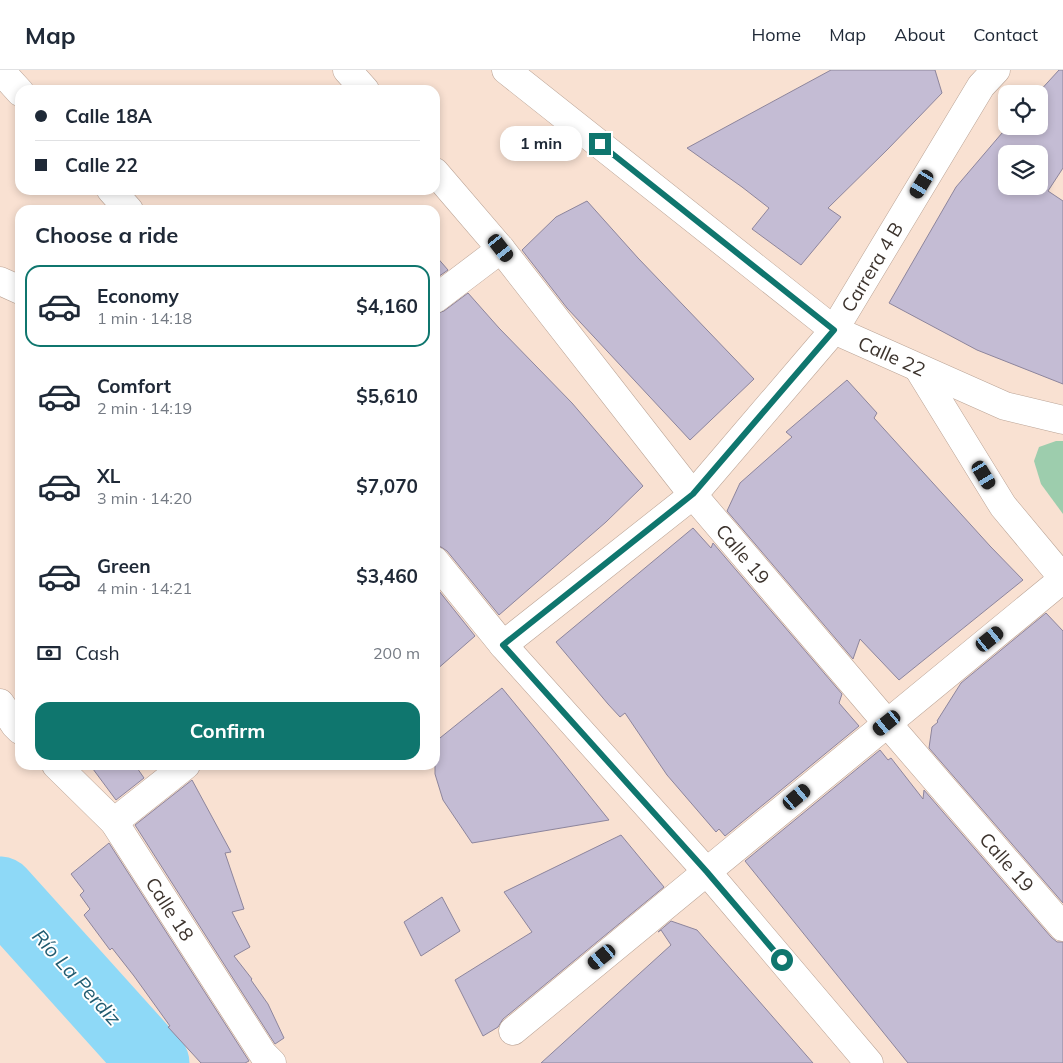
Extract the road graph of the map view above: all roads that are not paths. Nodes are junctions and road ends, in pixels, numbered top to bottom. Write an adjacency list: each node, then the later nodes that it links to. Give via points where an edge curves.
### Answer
1 (0, 70): 6 (street)
2 (347, 70): 5 (street)
3 (506, 70): 14 (street, Calle 22)
4 (984, 75): 14 (street, Carrera 4 B)
5 (360, 85)
6 (15, 86)
7 (440, 178): 10 (street, Calle 19)
8 (116, 195): 9 (street)
9 (124, 205)
10 (501, 248): 13 (street); 17 (street, Calle 19)
11 (0, 281): 12 (street)
12 (15, 288)
13 (440, 295)
14 (834, 330): 15 (street, Calle 22); 17 (street, Carrera 4 B)
15 (918, 368): 16 (street, Calle 22, via 1005,406); 19 (street, via 1003,506)
16 (1063, 420)
17 (693, 494): 20 (street, Carrera 4 B); 22 (street, Calle 19)
18 (440, 567): 20 (street)
19 (1063, 578): 22 (street)
20 (503, 645): 27 (street)
21 (0, 702): 23 (street)
22 (887, 723): 27 (street); 28 (street, Calle 19)
23 (15, 725)
24 (61, 770): 26 (street, Calle 18)
25 (180, 770): 26 (street)
26 (114, 822): 30 (street, Calle 18, via 263,1054)
27 (707, 872): 29 (street); 31 (street)
28 (1063, 927)
29 (513, 1031)
30 (272, 1063)
31 (869, 1063)

